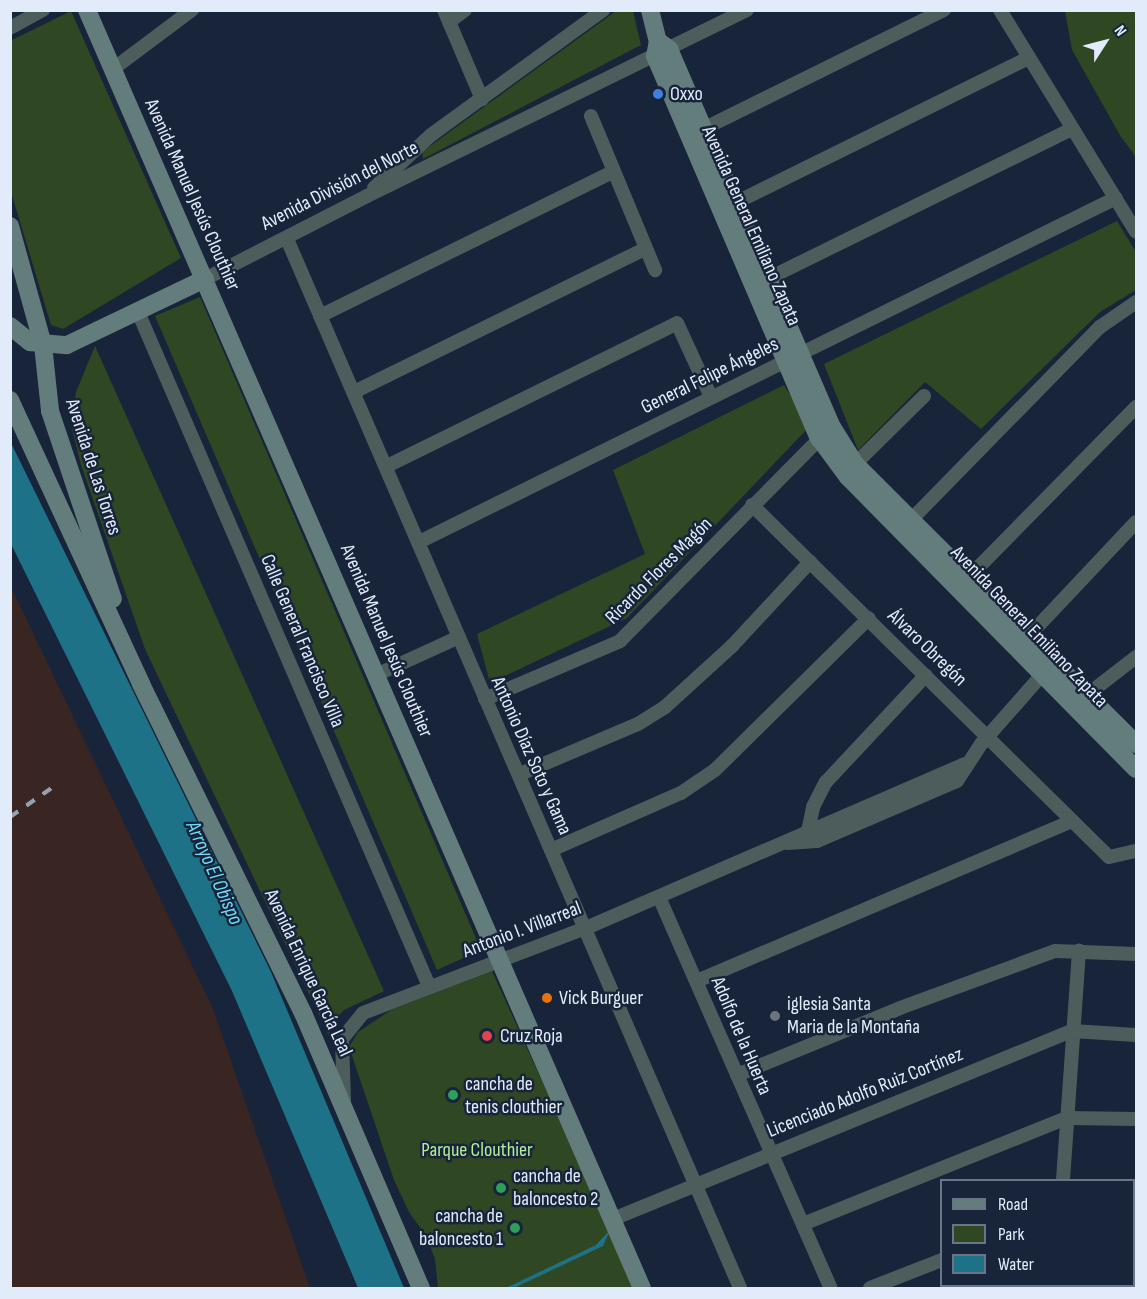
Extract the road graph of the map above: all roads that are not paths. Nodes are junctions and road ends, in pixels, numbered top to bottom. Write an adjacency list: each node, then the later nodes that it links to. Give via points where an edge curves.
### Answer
1 (43, 10): 11 (street)
2 (87, 10): 14 (street, Avenida Manuel Jesús Clouthier)
3 (192, 10): 14 (street)
4 (465, 10): 10 (street)
5 (603, 10): 15 (street)
6 (650, 10): 12 (street, Avenida General Emiliano Zapata)
7 (747, 10): 12 (street, Avenida División del Norte)
8 (944, 10): 18 (street)
9 (1000, 10): 13 (street)
10 (446, 16): 15 (street)
11 (10, 28)
12 (660, 49): 18 (street, Avenida General Emiliano Zapata); 20 (street, Avenida División del Norte)
13 (1029, 58): 17 (street); 22 (street)
14 (113, 69): 28 (street, Avenida Manuel Jesús Clouthier)
15 (482, 99): 20 (street, via 412,150)
16 (591, 116): 19 (street)
17 (1071, 129): 21 (street); 29 (street)
18 (695, 133): 22 (street, Avenida General Emiliano Zapata); 29 (street, Avenida General Emiliano Zapata)
19 (613, 172): 26 (street); 32 (street)
20 (366, 196): 25 (street, Avenida División del Norte)
21 (1116, 198): 24 (street); 35 (street, General Felipe Ángeles)
22 (735, 203): 29 (street, Avenida General Emiliano Zapata)
23 (10, 226): 34 (street, Avenida de Las Torres)
24 (1137, 232)
25 (287, 239): 28 (street, Avenida División del Norte); 32 (street, Antonio Díaz Soto y Gama)
26 (645, 249): 27 (street); 36 (street)
27 (655, 270)
28 (205, 279): 31 (street, Avenida División del Norte); 55 (street, Avenida Manuel Jesús Clouthier)
29 (760, 282): 35 (street, Avenida General Emiliano Zapata)
30 (1137, 302): 46 (street, via 1100,327)
31 (138, 312): 34 (street, Avenida División del Norte, via 67,345); 77 (street, Calle General Francisco Villa)
32 (320, 316): 36 (street, Antonio Díaz Soto y Gama)
33 (10, 326): 34 (street, via 30,342)
34 (44, 345): 57 (street, Avenida de Las Torres, via 50,411)
35 (793, 356): 38 (street, General Felipe Ángeles); 41 (street, Avenida General Emiliano Zapata)
36 (354, 392): 43 (street, Antonio Díaz Soto y Gama)
37 (924, 396): 42 (street)
38 (711, 397): 43 (street, via 677,323); 47 (street, General Felipe Ángeles)
39 (10, 400): 57 (street)
40 (1137, 407): 49 (street)
41 (825, 432): 42 (street, Avenida General Emiliano Zapata); 44 (street, Ricardo Flores Magón); 46 (street, Avenida General Emiliano Zapata, via 848,477)
42 (855, 464): 46 (street, Avenida General Emiliano Zapata)
43 (387, 466): 47 (street, Antonio Díaz Soto y Gama)
44 (752, 506): 48 (street, Álvaro Obregón); 59 (street, Ricardo Flores Magón, via 620,641)
45 (1137, 522): 52 (street)
46 (907, 524): 49 (street, Avenida General Emiliano Zapata)
47 (419, 542): 51 (street, Antonio Díaz Soto y Gama)
48 (810, 562): 50 (street, Álvaro Obregón); 64 (street, via 732,646 665,707 638,724)
49 (965, 581): 52 (street, Avenida General Emiliano Zapata)
50 (869, 618): 56 (street, Álvaro Obregón); 69 (street, via 716,770 681,793)
51 (459, 638): 55 (street); 59 (street, Antonio Díaz Soto y Gama)
52 (1023, 642): 54 (street, Avenida General Emiliano Zapata)
53 (1137, 657): 58 (street)
54 (1048, 668): 58 (street, Avenida General Emiliano Zapata); 60 (street, Antonio I. Villarreal); 63 (street, Avenida General Emiliano Zapata)
55 (376, 675): 75 (street, Avenida Manuel Jesús Clouthier)
56 (926, 675): 60 (street, Álvaro Obregón); 66 (street, via 826,782)
57 (141, 684): 81 (street, Avenida Enrique García Leal, via 256,913)
58 (1087, 695): 61 (street, Avenida General Emiliano Zapata)
59 (485, 699): 64 (street, Antonio Díaz Soto y Gama)
60 (989, 736): 62 (street, Antonio I. Villarreal); 65 (street, Álvaro Obregón)
61 (1137, 744)
62 (965, 764): 66 (street, Antonio I. Villarreal); 68 (street, Antonio I. Villarreal, via 957,781 946,787)
63 (1137, 769)
64 (520, 774): 69 (street, Antonio Díaz Soto y Gama)
65 (1072, 821): 70 (street, Álvaro Obregón, via 1109,856); 76 (street)
66 (808, 830): 67 (street, Antonio I. Villarreal); 68 (street)
67 (786, 843): 68 (street, Antonio I. Villarreal); 71 (street, Antonio I. Villarreal)
68 (805, 844)
69 (551, 850): 72 (street, Antonio Díaz Soto y Gama)
70 (1137, 851)
71 (659, 897): 72 (street, Antonio I. Villarreal); 76 (street, Adolfo de la Huerta)
72 (586, 928): 75 (street, Antonio I. Villarreal); 86 (street, Antonio Díaz Soto y Gama)
73 (1079, 951): 74 (street); 78 (street); 80 (street, via 1055,951 941,992)
74 (1137, 954)
75 (497, 961): 77 (street, Antonio I. Villarreal); 87 (street, Avenida Manuel Jesús Clouthier)
76 (697, 981): 80 (street, Adolfo de la Huerta)
77 (429, 986): 81 (street, Antonio I. Villarreal, via 363,1013 348,1027 341,1052)
78 (1072, 1031): 79 (street, Licenciado Adolfo Ruiz Cortínez); 82 (street); 84 (street, Licenciado Adolfo Ruiz Cortínez)
79 (1137, 1035)
80 (737, 1075): 84 (street, Adolfo de la Huerta)
81 (344, 1105): 90 (street, Avenida Enrique García Leal)
82 (1067, 1118): 83 (street); 85 (street); 88 (street)
83 (1137, 1119)
84 (769, 1152): 86 (street, Licenciado Adolfo Ruiz Cortínez); 88 (street, Adolfo de la Huerta)
85 (1063, 1179)
86 (694, 1184): 87 (street, Licenciado Adolfo Ruiz Cortínez); 92 (street, Antonio Díaz Soto y Gama)
87 (613, 1219): 91 (street, Avenida Manuel Jesús Clouthier)
88 (803, 1224): 93 (street, Adolfo de la Huerta)
89 (940, 1261): 94 (street)
90 (421, 1288)
91 (642, 1288)
92 (740, 1288)
93 (831, 1288)
94 (870, 1288)

